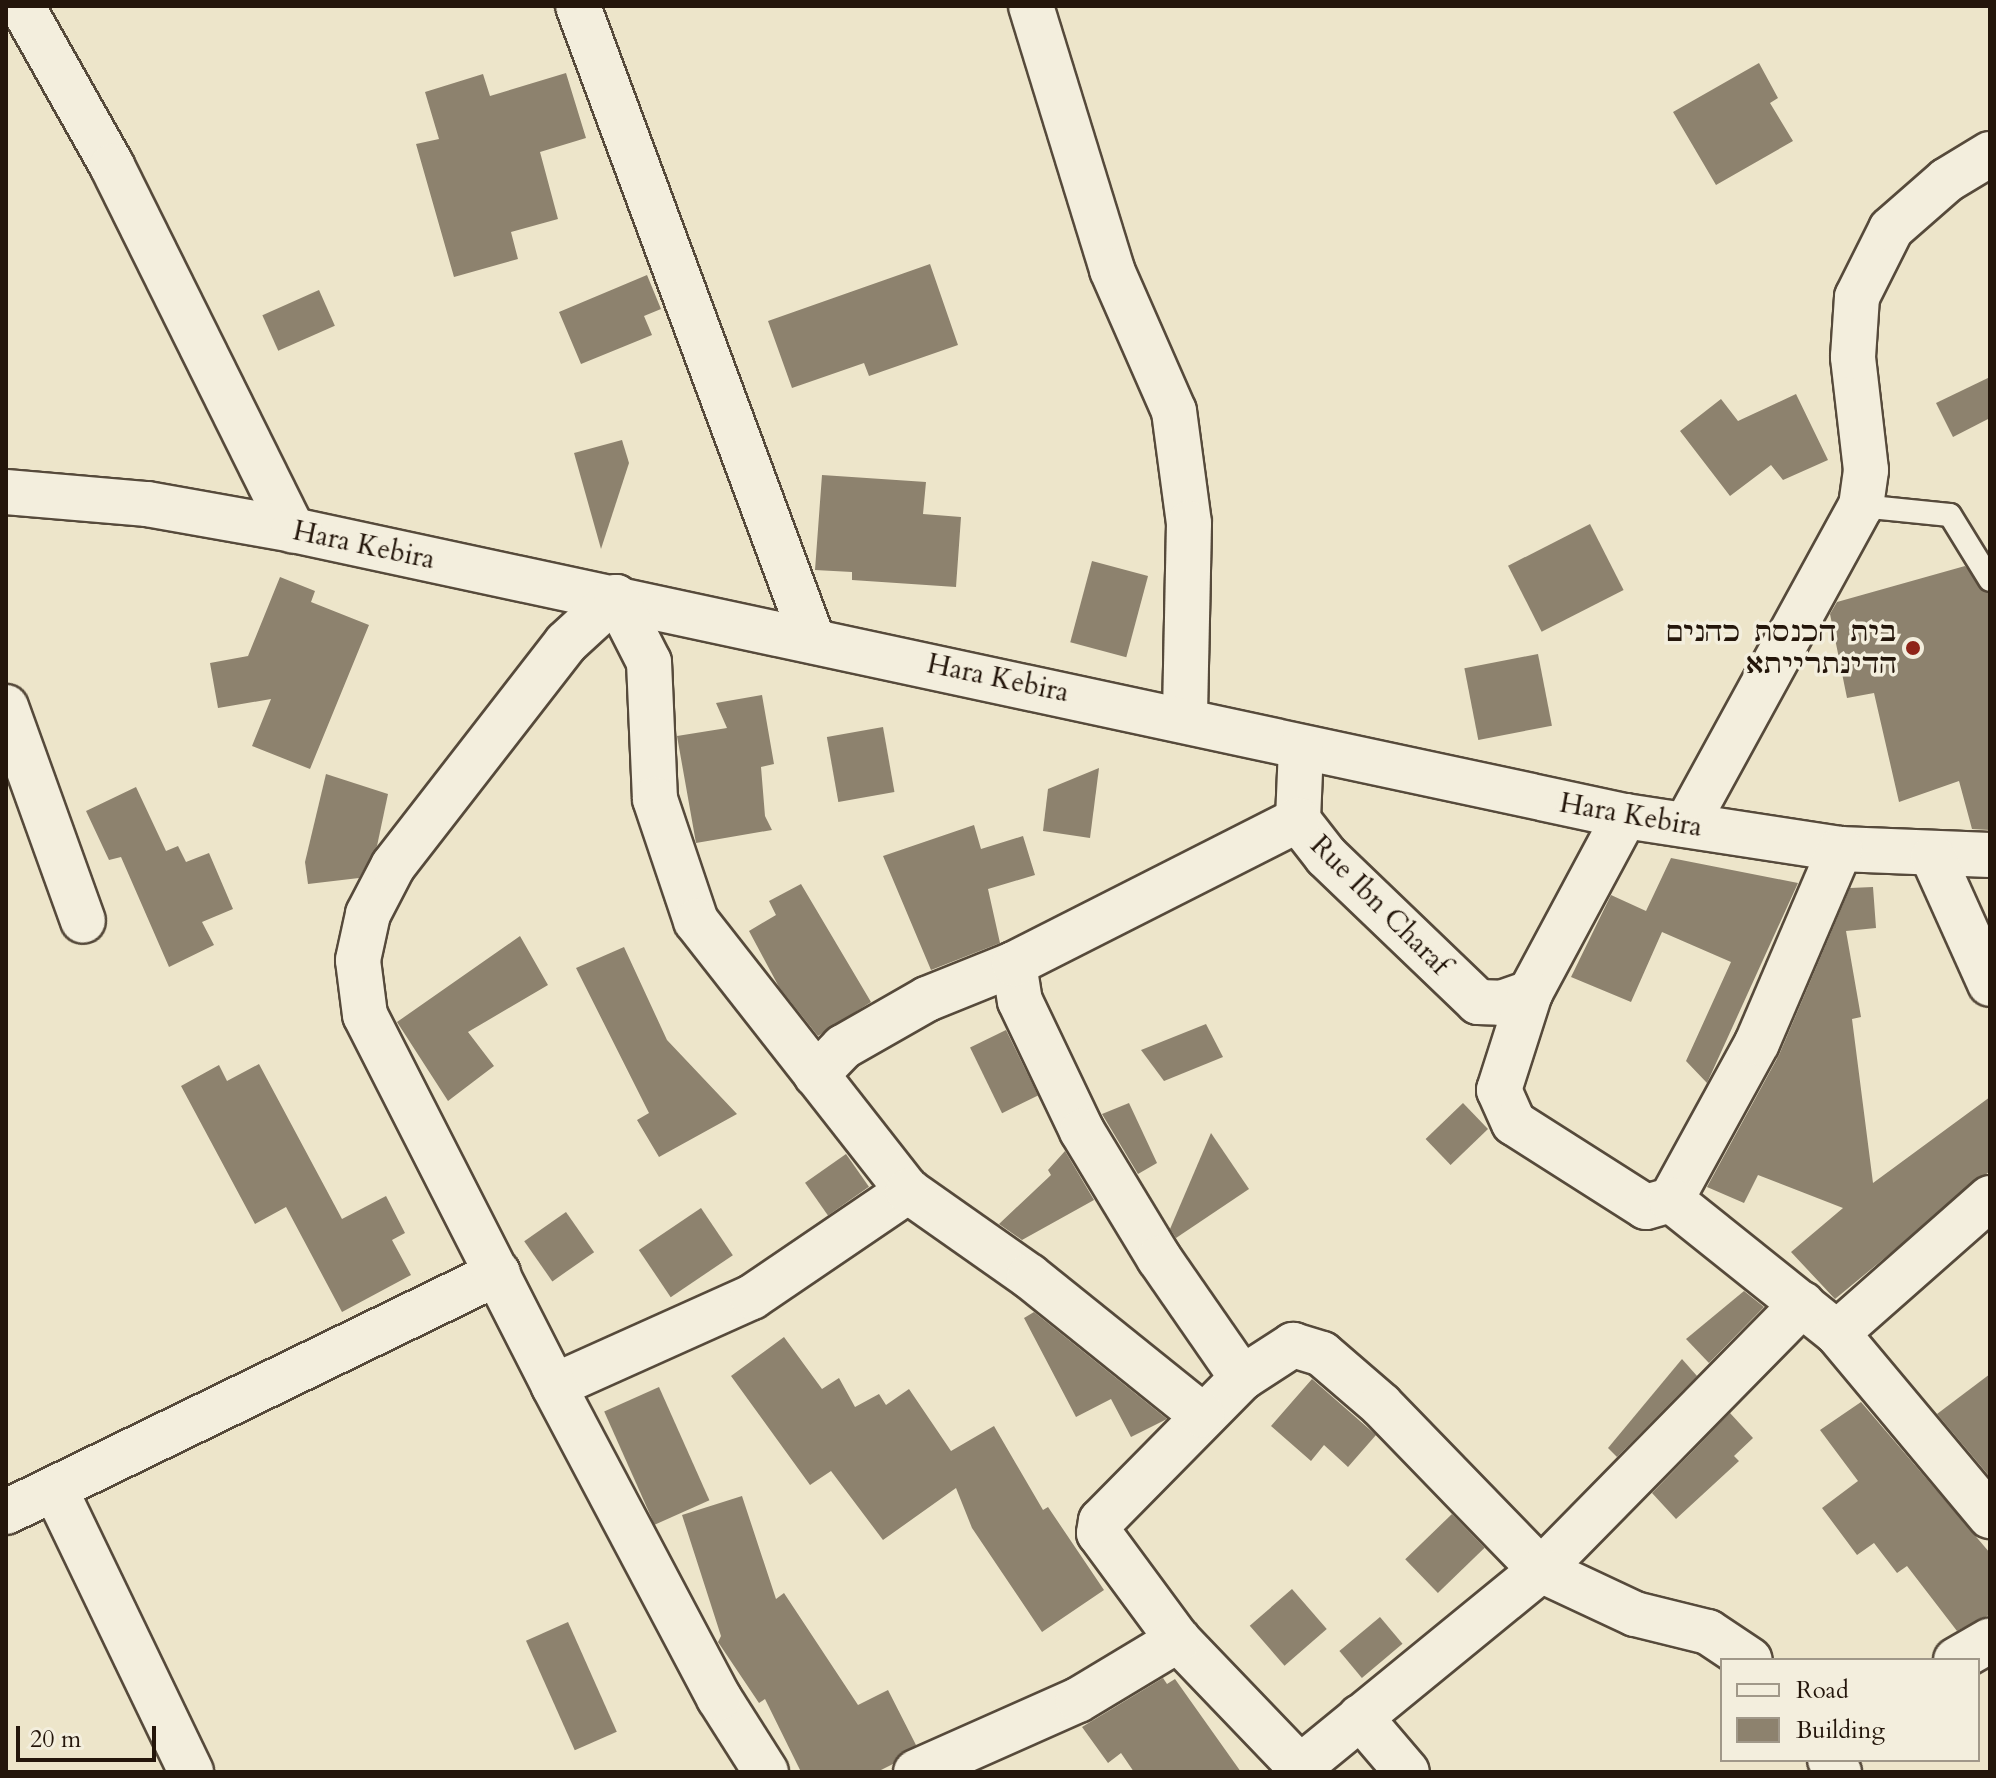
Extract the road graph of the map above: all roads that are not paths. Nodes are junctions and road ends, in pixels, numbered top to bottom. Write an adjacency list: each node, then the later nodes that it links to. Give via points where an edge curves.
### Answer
1 (22, 6): 7 (street, via 112,166)
2 (578, 6): 10 (street)
3 (1031, 6): 12 (street, via 1112,270 1174,411 1189,523)
4 (1990, 154): 6 (street, via 1947,180 1891,229 1857,297 1853,357 1866,470)
5 (6, 492): 7 (street, Hara Kebira, via 147,504)
6 (1861, 506): 8 (lane, via 1950,515); 16 (street)
7 (293, 530): 9 (street, Hara Kebira)
8 (1990, 580)
9 (616, 597): 10 (street, Hara Kebira); 24 (street, via 649,662 655,799 696,921); 28 (street, via 566,643 393,866 368,914 358,960 365,1015)
10 (813, 641): 12 (street, Hara Kebira)
11 (6, 707): 20 (street)
12 (1185, 717): 13 (street, Hara Kebira)
13 (1301, 748): 14 (street, Hara Kebira); 15 (street, Rue Ibn Charaf)
14 (1625, 816): 16 (street, Hara Kebira); 23 (street)
15 (1298, 820): 21 (street); 23 (street, Rue Ibn Charaf, via 1326,856 1478,1002 1501,1003)
16 (1686, 825): 17 (street, Hara Kebira)
17 (1840, 849): 19 (street, Hara Kebira); 27 (street, via 1757,1043)
18 (1990, 855): 19 (street, Hara Kebira)
19 (1933, 857): 22 (street)
20 (83, 921)
21 (1014, 964): 24 (street, via 927,999 843,1047); 31 (street, via 1020,1001 1082,1131 1159,1258)
22 (1990, 984)
23 (1530, 993): 27 (street, via 1501,1068 1505,1109 1514,1123 1646,1207)
24 (816, 1075): 25 (street)
25 (908, 1191): 32 (street, via 752,1297); 33 (street, via 1029,1276)
26 (1990, 1198): 30 (street)
27 (1671, 1200): 29 (street)
28 (498, 1273): 32 (street); 34 (street)
29 (1802, 1304): 30 (street); 37 (street)
30 (1837, 1333): 36 (street)
31 (1242, 1378): 33 (street); 37 (street, via 1293,1345 1322,1354 1381,1405)
32 (554, 1386): 45 (street, via 719,1698)
33 (1202, 1415): 38 (street, via 1101,1521 1099,1533)
34 (55, 1489): 35 (street); 44 (street)
35 (6, 1512)
36 (1990, 1516)
37 (1541, 1570): 40 (street, via 1635,1614 1708,1632); 42 (street)
38 (1178, 1640): 43 (street); 46 (street, via 1078,1700)
39 (1990, 1640): 41 (street)
40 (1747, 1658)
41 (1959, 1658)
42 (1360, 1717): 43 (street); 47 (street)
43 (1297, 1770)
44 (191, 1772)
45 (766, 1772)
46 (916, 1772)
47 (1407, 1772)

